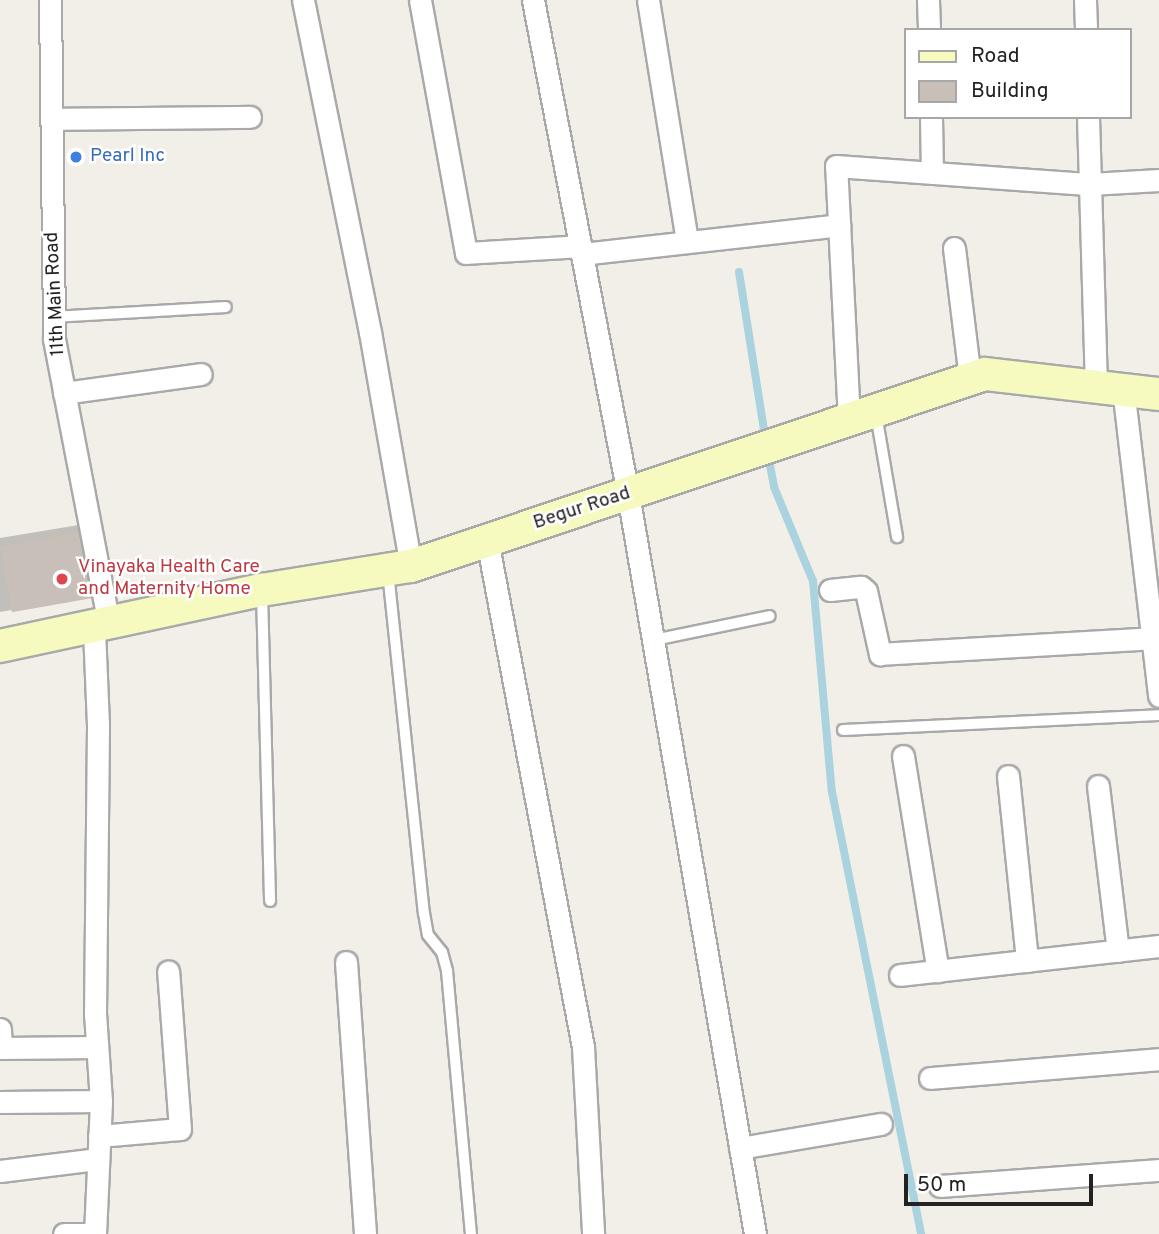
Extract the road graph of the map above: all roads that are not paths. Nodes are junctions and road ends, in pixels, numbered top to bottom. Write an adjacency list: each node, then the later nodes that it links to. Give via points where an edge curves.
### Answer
1 (50, 0): 11 (street, 11th Main Road)
2 (303, 0): 32 (street, via 370,332)
3 (420, 0): 20 (street, via 466,253)
4 (533, 0): 20 (street)
5 (648, 0): 18 (street)
6 (928, 0): 8 (street)
7 (1085, 0): 9 (street)
8 (929, 28)
9 (1086, 28)
10 (250, 117): 11 (street)
11 (51, 119): 22 (street, 11th Main Road)
12 (931, 119): 14 (street)
13 (1088, 119): 16 (street)
14 (932, 173): 16 (street); 17 (street, via 836,166)
15 (1159, 180): 16 (street)
16 (1090, 184): 25 (street)
17 (839, 225): 18 (street); 28 (street)
18 (687, 242): 20 (street)
19 (954, 248): 24 (street)
20 (581, 250): 29 (street)
21 (226, 307): 22 (lane)
22 (53, 317): 26 (street, 11th Main Road)
23 (201, 374): 26 (street)
24 (970, 379): 25 (main road, Begur Road, via 985,374); 28 (main road, Begur Road)
25 (1109, 386): 27 (main road, Begur Road); 37 (street)
26 (64, 393): 36 (street, 11th Main Road)
27 (1159, 394)
28 (862, 416): 29 (main road, Begur Road); 30 (lane)
29 (628, 494): 31 (main road, Begur Road); 38 (street)
30 (897, 537)
31 (487, 540): 32 (main road, Begur Road); 70 (street, via 583,1047)
32 (399, 568): 33 (main road, Begur Road); 69 (lane, via 424,913 428,935 442,952 447,971)
33 (262, 590): 36 (main road, Begur Road); 46 (lane)
34 (831, 590): 37 (street, via 861,587 866,591 880,654)
35 (770, 616): 38 (lane)
36 (101, 626): 39 (main road, Begur Road); 55 (street, 11th Main Road)
37 (1156, 637): 40 (street)
38 (654, 640): 62 (street)
39 (0, 646)
40 (1159, 696)
41 (1159, 715): 42 (lane)
42 (843, 730)
43 (903, 756): 52 (street)
44 (1008, 776): 49 (street)
45 (1098, 786): 48 (street)
46 (270, 901)
47 (1159, 946): 48 (street)
48 (1118, 951): 49 (street)
49 (1027, 961): 52 (street)
50 (346, 962): 68 (street)
51 (168, 971): 61 (street, via 180,1129)
52 (938, 971): 53 (street)
53 (900, 975)
54 (0, 1029): 55 (street, via 1,1048)
55 (97, 1047): 58 (street, 11th Main Road)
56 (1159, 1059): 57 (street)
57 (929, 1078)
58 (101, 1101): 59 (street); 61 (street, 11th Main Road)
59 (0, 1102)
60 (881, 1124): 62 (street)
61 (99, 1136): 63 (street, 11th Main Road)
62 (740, 1148): 71 (street)
63 (98, 1159): 65 (street); 67 (street, 11th Main Road, via 95,1234)
64 (1159, 1170): 66 (street)
65 (0, 1171)
66 (940, 1186)
67 (64, 1234)
68 (365, 1234)
69 (471, 1234)
70 (593, 1234)
71 (755, 1234)

